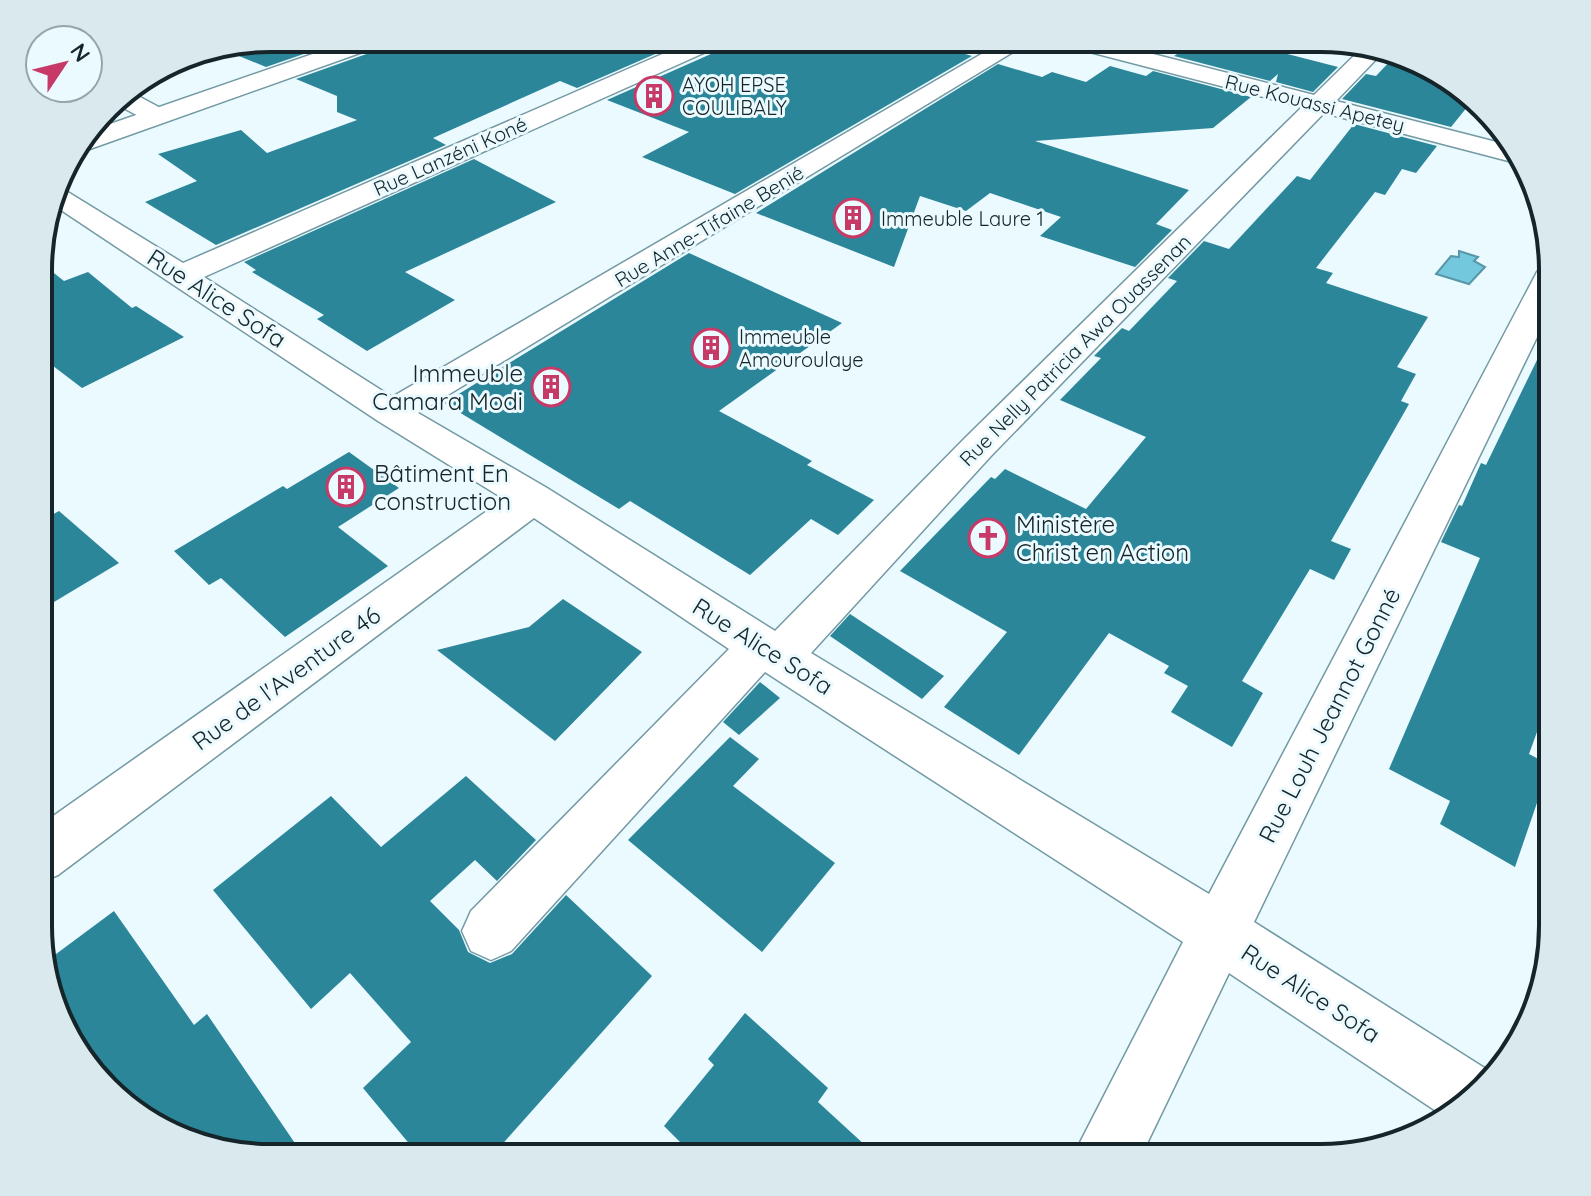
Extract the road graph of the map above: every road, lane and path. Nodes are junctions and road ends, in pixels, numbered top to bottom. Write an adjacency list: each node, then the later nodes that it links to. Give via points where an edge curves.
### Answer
1 (340, 52): 8 (street)
2 (686, 52): 12 (street, Rue Lanzéni Koné)
3 (1001, 52): 14 (street, Rue Anne-Tifaine Benié)
4 (1117, 52): 7 (street, Rue Kouassi Apetey)
5 (1366, 57): 7 (street, Rue Nelly Patricia Awa Ouassenan)
6 (131, 102): 8 (street)
7 (1319, 104): 10 (street, Rue Kouassi Apetey); 16 (street, Rue Nelly Patricia Awa Ouassenan)
8 (157, 116): 9 (street)
9 (98, 137)
10 (1504, 152)
11 (64, 200): 12 (street, Rue Alice Sofa)
12 (182, 275): 14 (street, Rue Alice Sofa)
13 (1539, 300): 19 (street, Rue Louh Jeannot Gonné)
14 (391, 413): 15 (street, Rue Alice Sofa)
15 (533, 498): 16 (street, Rue Alice Sofa); 17 (street, Rue de l'Aventure 46)
16 (770, 652): 18 (street, Rue Nelly Patricia Awa Ouassenan); 19 (street, Rue Alice Sofa)
17 (52, 848)
18 (491, 931)
19 (1220, 933): 20 (street, Rue Alice Sofa); 21 (street, Rue Louh Jeannot Gonné)
20 (1463, 1092)
21 (1112, 1144)

